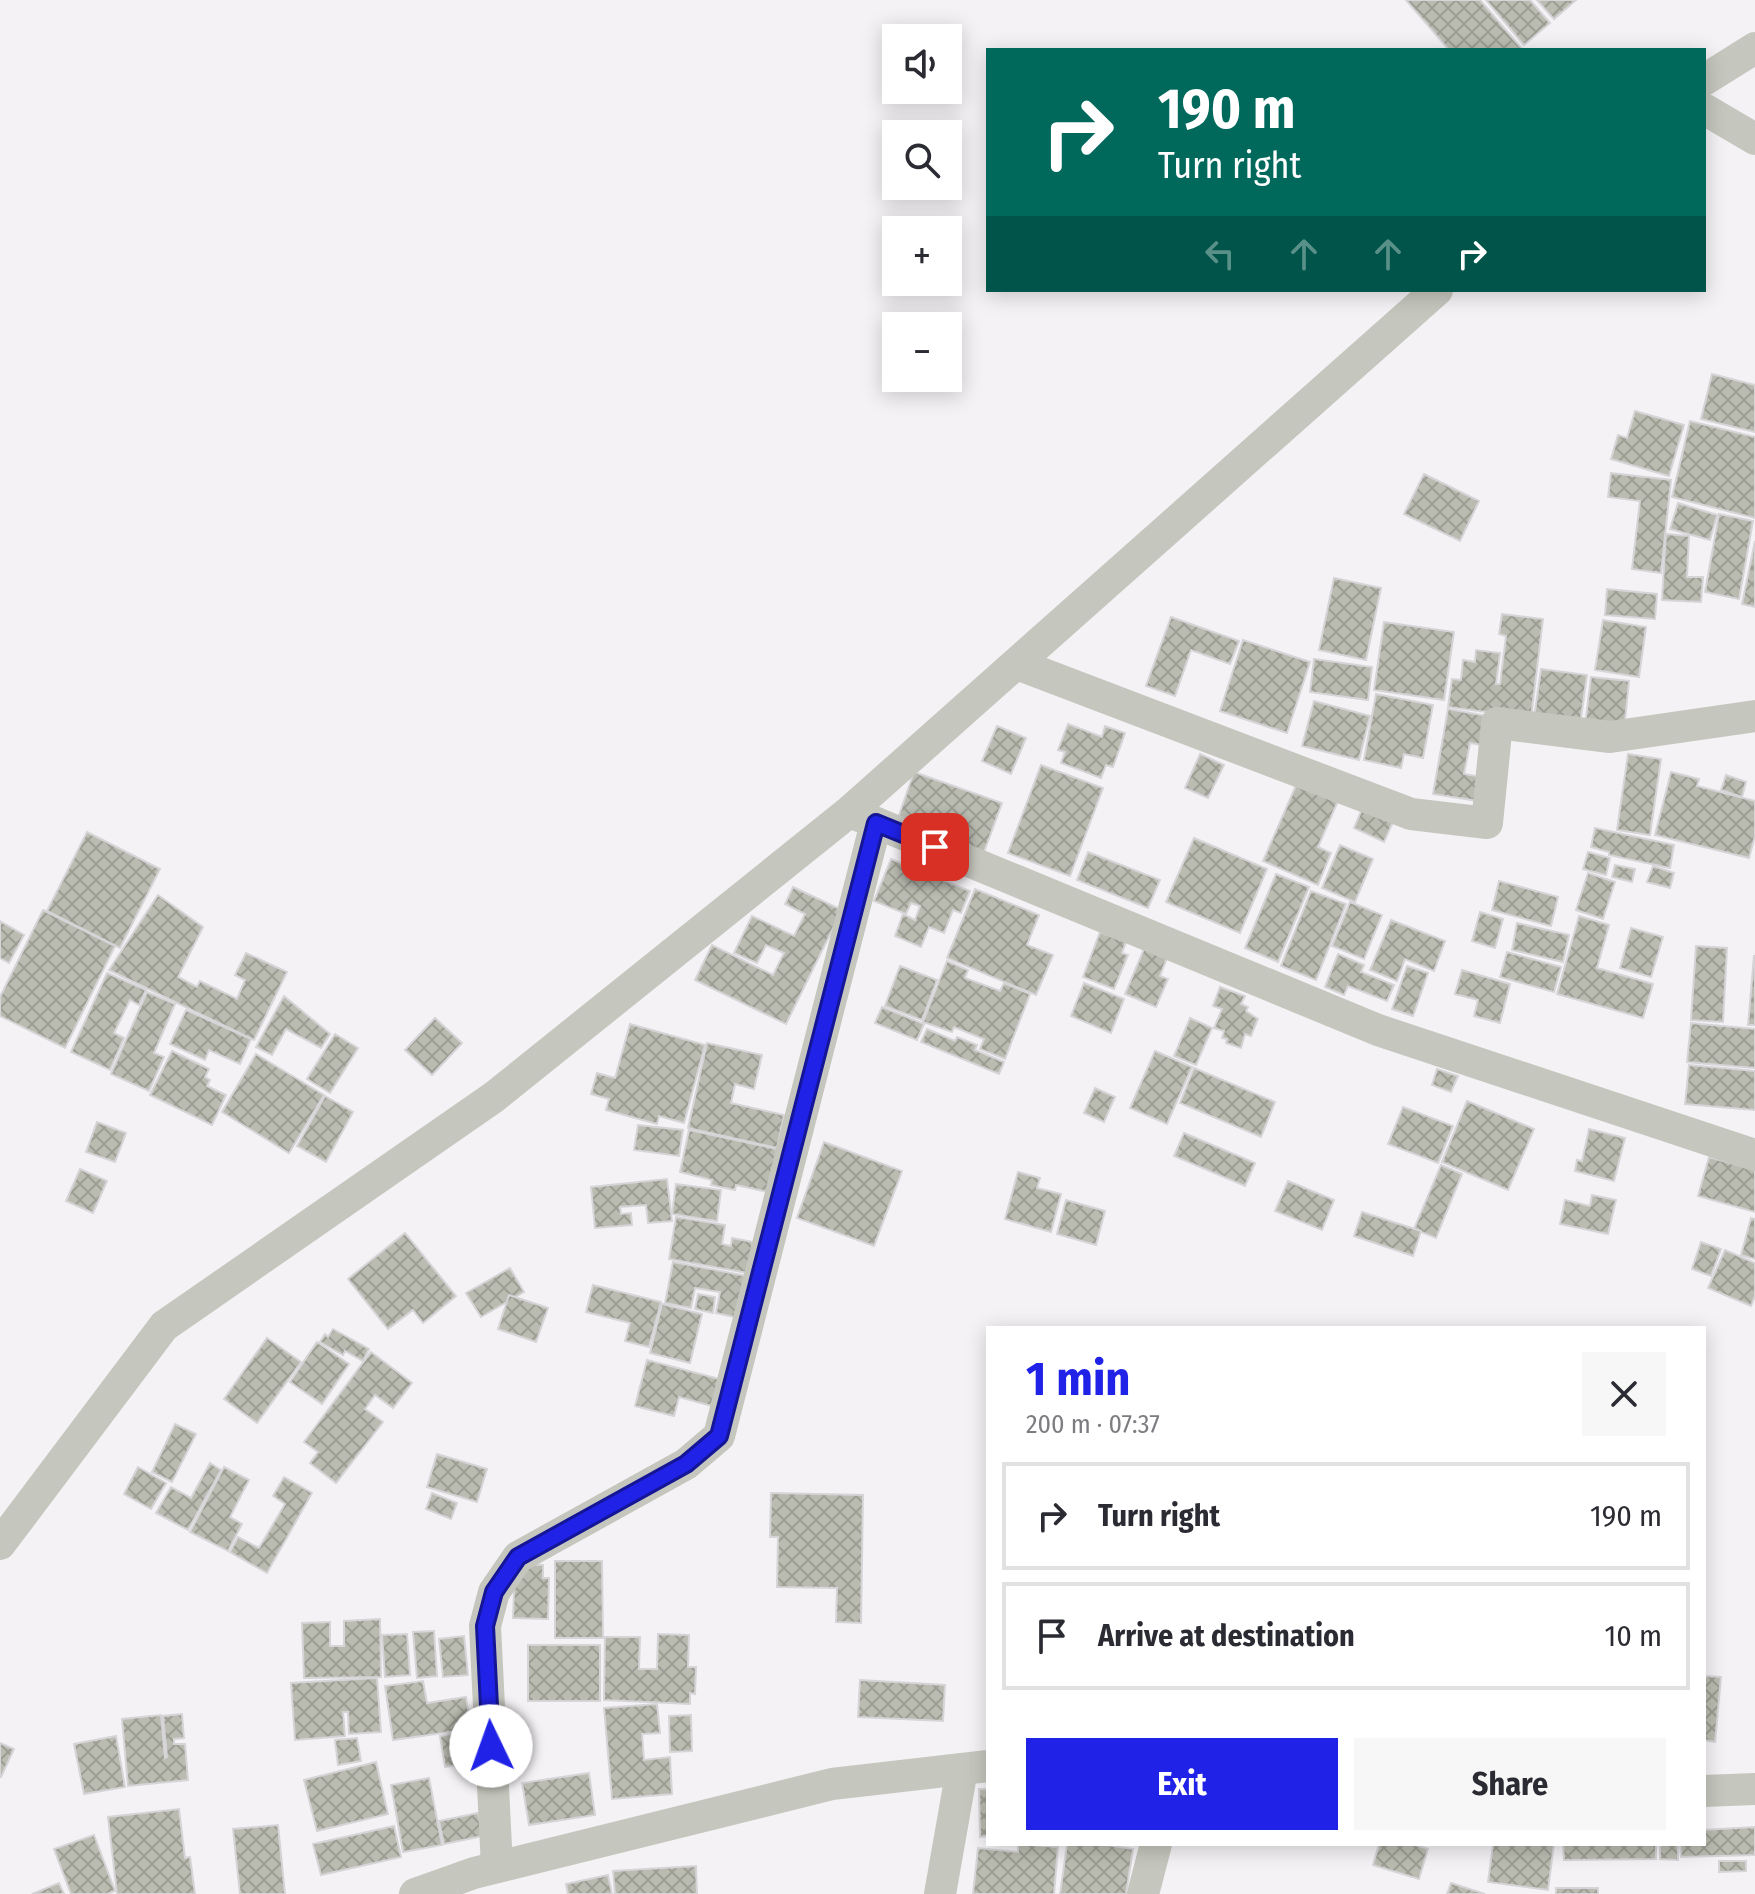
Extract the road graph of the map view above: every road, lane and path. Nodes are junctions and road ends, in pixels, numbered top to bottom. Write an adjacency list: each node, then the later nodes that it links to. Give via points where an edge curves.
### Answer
1 (1755, 48): 2 (street)
2 (1706, 79)
3 (1706, 110): 4 (street)
4 (1755, 139)
5 (1435, 292): 6 (street)
6 (1017, 664): 7 (street, via 1411,814 1487,823 1497,723 1610,737); 8 (street)
7 (1755, 716)
8 (862, 817): 9 (street, via 1378,1030); 10 (street, via 494,1097 164,1326); 15 (street, via 719,1436 686,1464 518,1557 494,1592 485,1626)
9 (1755, 1155)
10 (0, 1544)
11 (975, 1768): 15 (street, via 832,1784); 17 (street)
12 (1755, 1789): 13 (street)
13 (1706, 1791)
14 (1155, 1846): 18 (street)
15 (480, 1878): 16 (street)
16 (415, 1894)
17 (940, 1894)
18 (1143, 1894)

